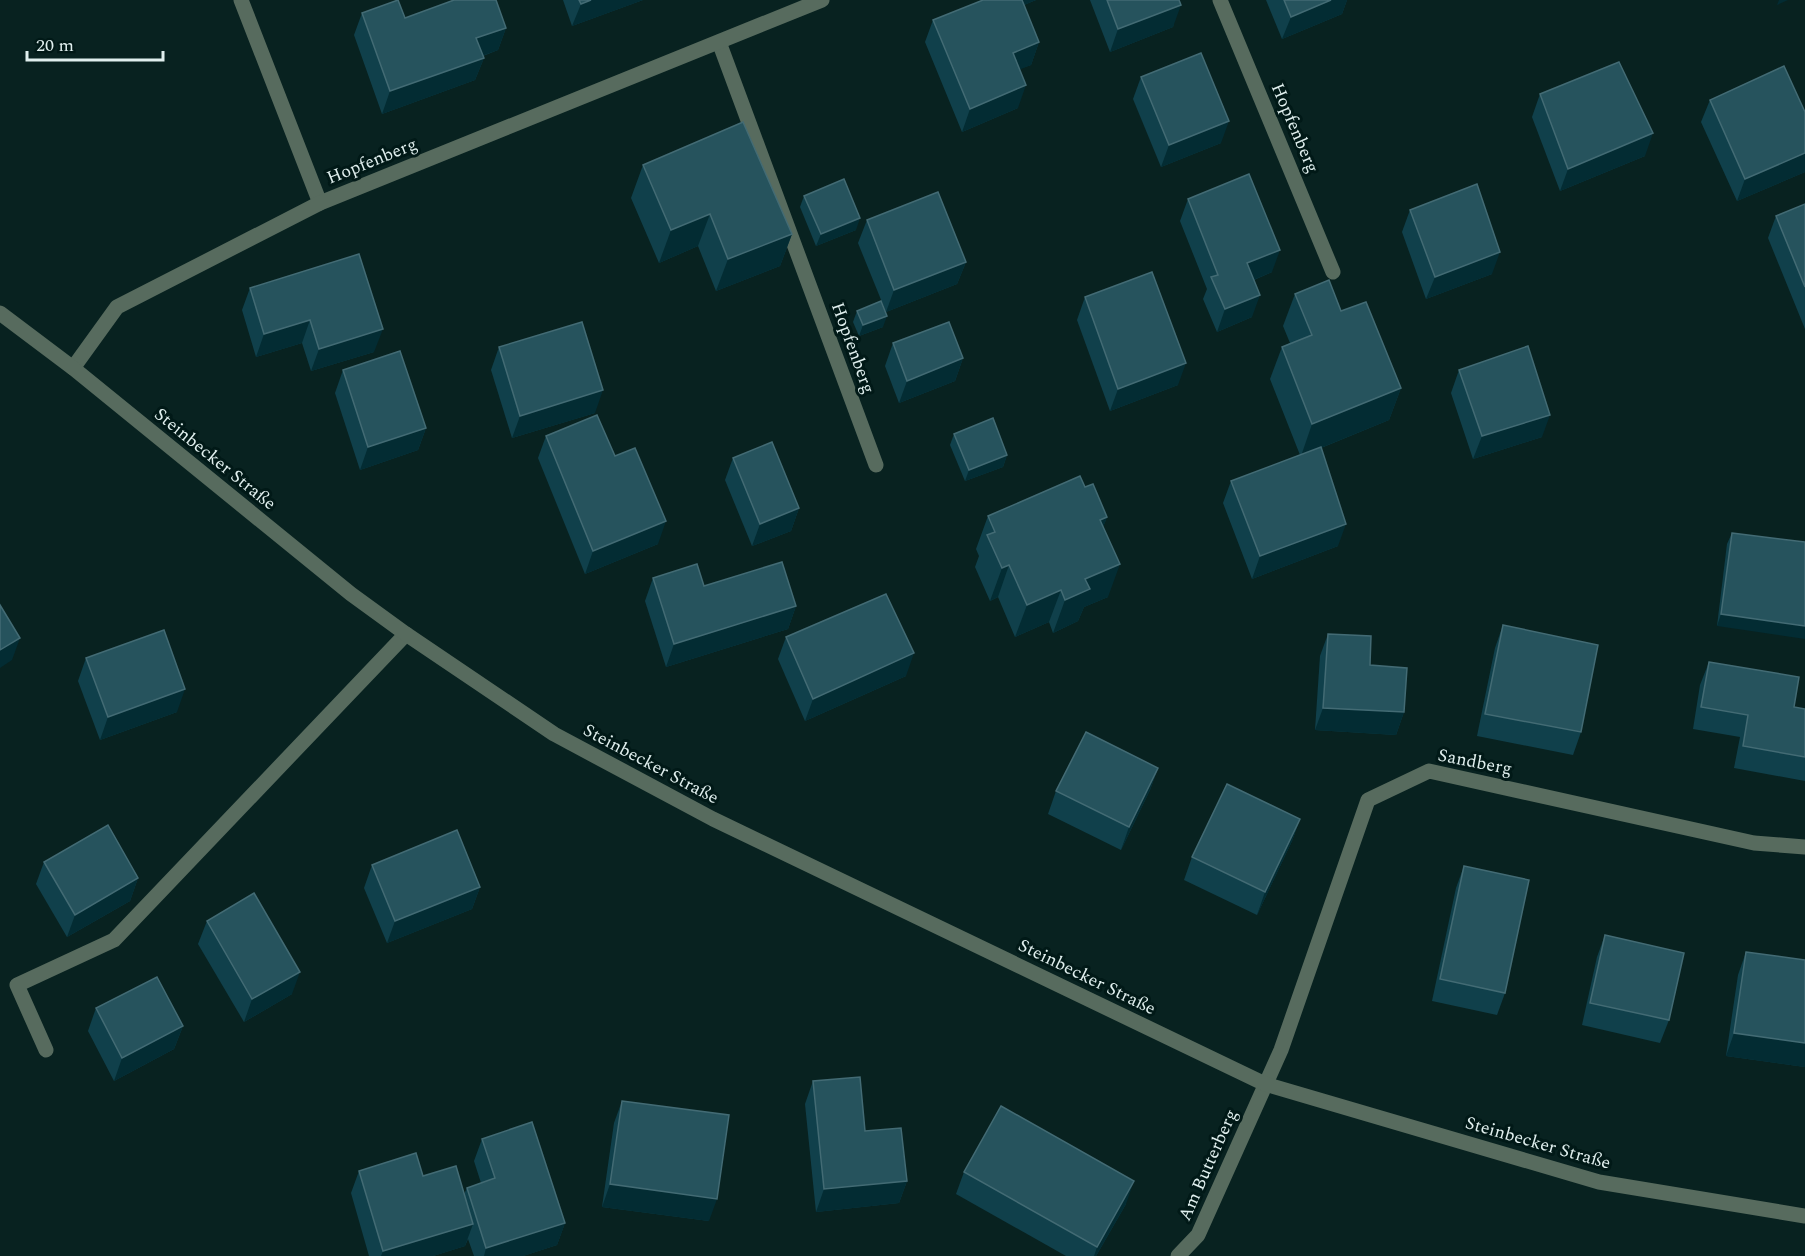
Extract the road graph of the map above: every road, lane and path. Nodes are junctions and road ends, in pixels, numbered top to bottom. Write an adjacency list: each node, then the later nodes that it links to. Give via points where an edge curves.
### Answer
1 (240, 0): 5 (street)
2 (822, 0): 4 (street, Hopfenberg)
3 (1220, 0): 6 (street, Hopfenberg)
4 (719, 42): 5 (street, Hopfenberg); 9 (street, Hopfenberg)
5 (320, 203): 8 (street, Hopfenberg, via 117,307)
6 (1333, 272)
7 (0, 313): 8 (street, Steinbecker Straße)
8 (73, 368): 10 (street, Steinbecker Straße, via 351,594)
9 (876, 465)
10 (406, 634): 12 (street, via 114,940 17,985); 13 (street, Steinbecker Straße, via 554,734 713,819)
11 (1805, 846): 13 (street, Sandberg, via 1754,843 1429,771 1368,800 1281,1050)
12 (45, 1050)
13 (1265, 1084): 14 (street, Steinbecker Straße, via 1599,1182); 15 (street, Am Butterberg, via 1198,1235)
14 (1805, 1216)
15 (1178, 1256)

